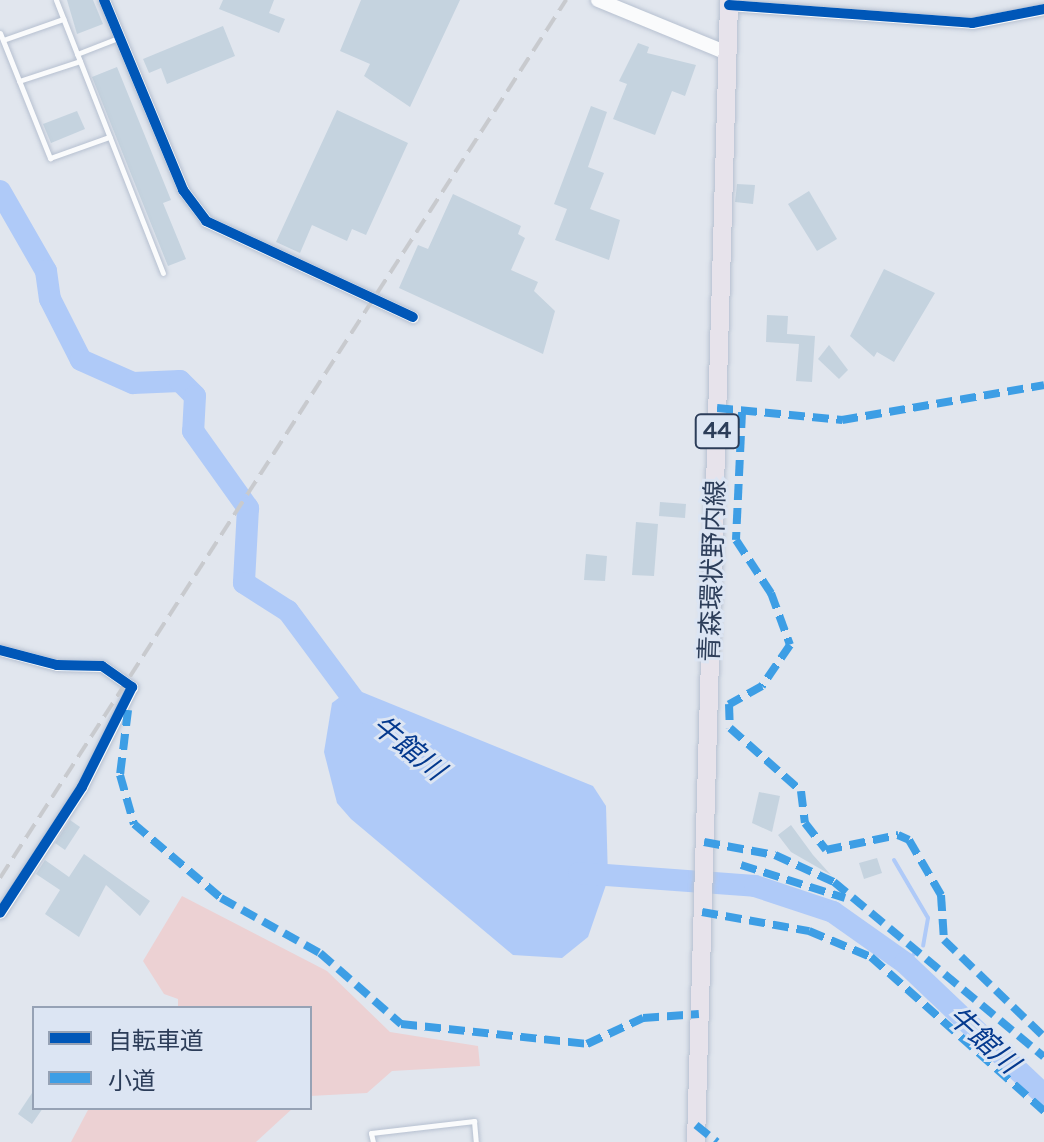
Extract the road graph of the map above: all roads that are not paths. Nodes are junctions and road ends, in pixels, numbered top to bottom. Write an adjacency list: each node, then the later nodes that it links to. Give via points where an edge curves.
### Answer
1 (56, 0): 6 (lane)
2 (104, 0): 8 (street)
3 (598, 0): 10 (street)
4 (729, 2): 5 (street, via 972,23); 10 (main road, 青森環状野内線 / 44)
5 (1044, 9)
6 (63, 19): 9 (lane); 11 (lane)
7 (0, 33): 9 (lane)
8 (118, 38): 11 (lane); 15 (street, via 183,190 206,221)
9 (3, 40): 12 (lane)
10 (727, 53): 20 (main road, 青森環状野内線 / 44)
11 (78, 58): 12 (lane); 13 (lane)
12 (19, 81): 13 (lane, via 50,158)
13 (109, 137): 14 (lane)
14 (163, 273)
15 (413, 317)
16 (0, 650): 17 (street, via 57,665 102,666 132,687 82,787)
17 (0, 913)
18 (373, 1142): 19 (lane, via 371,1133 474,1121)
19 (476, 1142)
20 (696, 1142)

